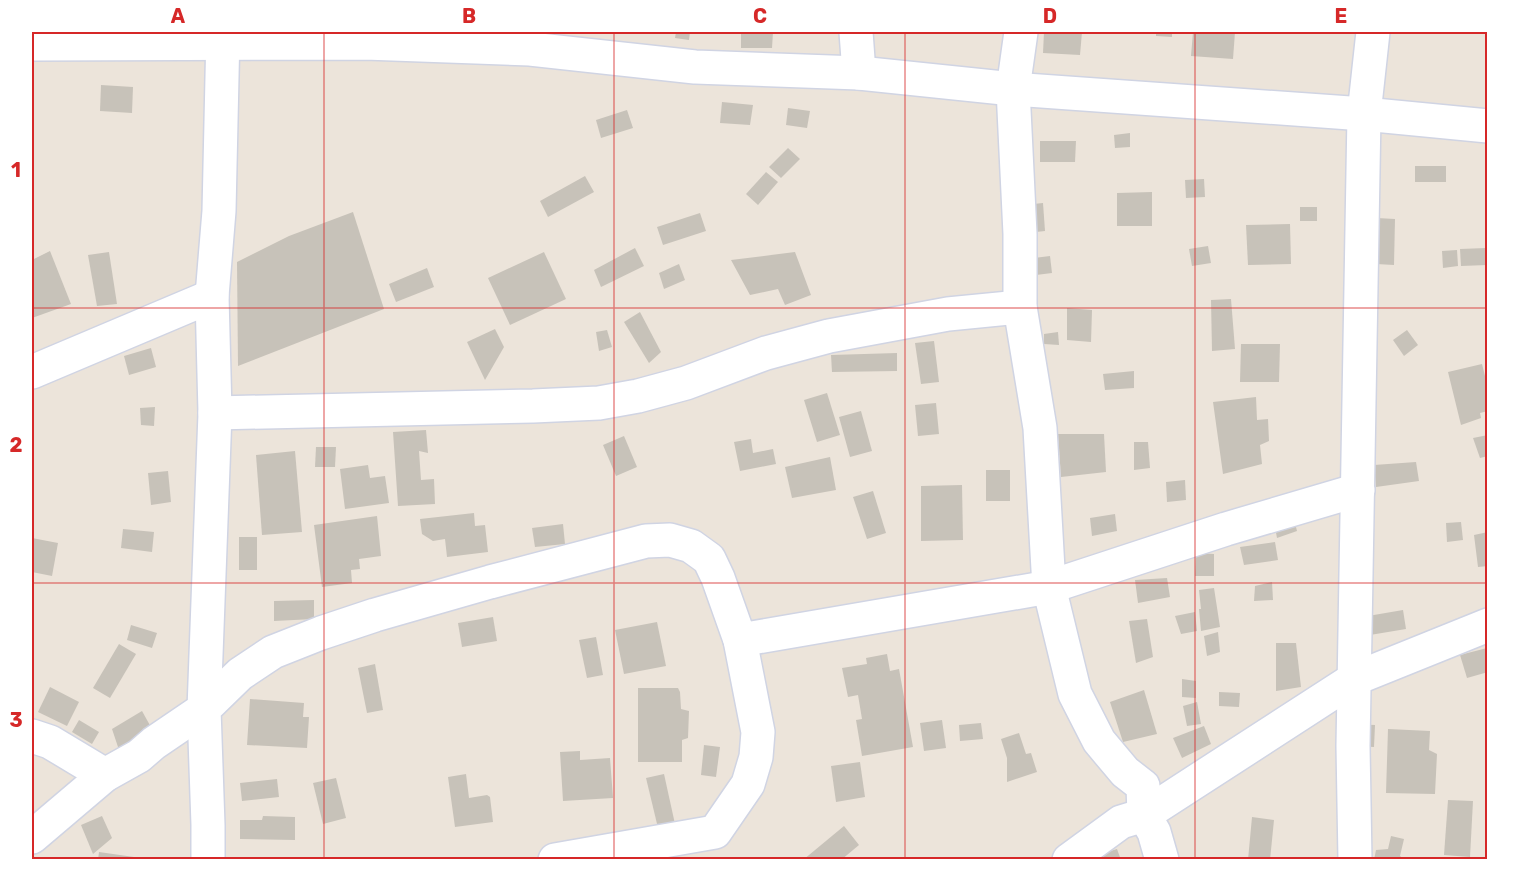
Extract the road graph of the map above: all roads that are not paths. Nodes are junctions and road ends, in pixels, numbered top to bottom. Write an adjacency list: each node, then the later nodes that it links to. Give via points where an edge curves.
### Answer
1 (856, 32): 6 (street)
2 (1021, 32): 7 (street)
3 (1373, 32): 8 (street)
4 (223, 38): 5 (street); 6 (street, via 530,49 694,68); 10 (street, via 219,211)
5 (32, 44)
6 (859, 73): 7 (street)
7 (1013, 88): 8 (street); 11 (street)
8 (1364, 114): 9 (street); 14 (street)
9 (1488, 126)
10 (212, 296): 12 (street); 13 (street)
11 (1020, 307): 13 (street, via 948,314 829,336 766,353 677,385 599,403); 15 (street, via 1040,428)
12 (32, 372)
13 (215, 413): 19 (street)
14 (1358, 490): 15 (street); 18 (street)
15 (1048, 587): 17 (street); 22 (street, via 1076,694 1100,741 1125,772 1143,786)
16 (1488, 625): 18 (street)
17 (740, 640): 19 (street, via 709,559 691,546 670,540 645,540 321,633 273,652 240,674); 25 (street, via 758,732 756,757 748,784 715,832)
18 (1354, 679): 22 (street); 28 (street)
19 (204, 708): 21 (street, via 139,756); 24 (street)
20 (32, 736): 21 (street, via 50,742)
21 (105, 775): 23 (street)
22 (1144, 815): 26 (street, via 1121,822); 27 (street)
23 (32, 837)
24 (208, 860)
25 (555, 860)
26 (1069, 860)
27 (1162, 860)
28 (1355, 860)

